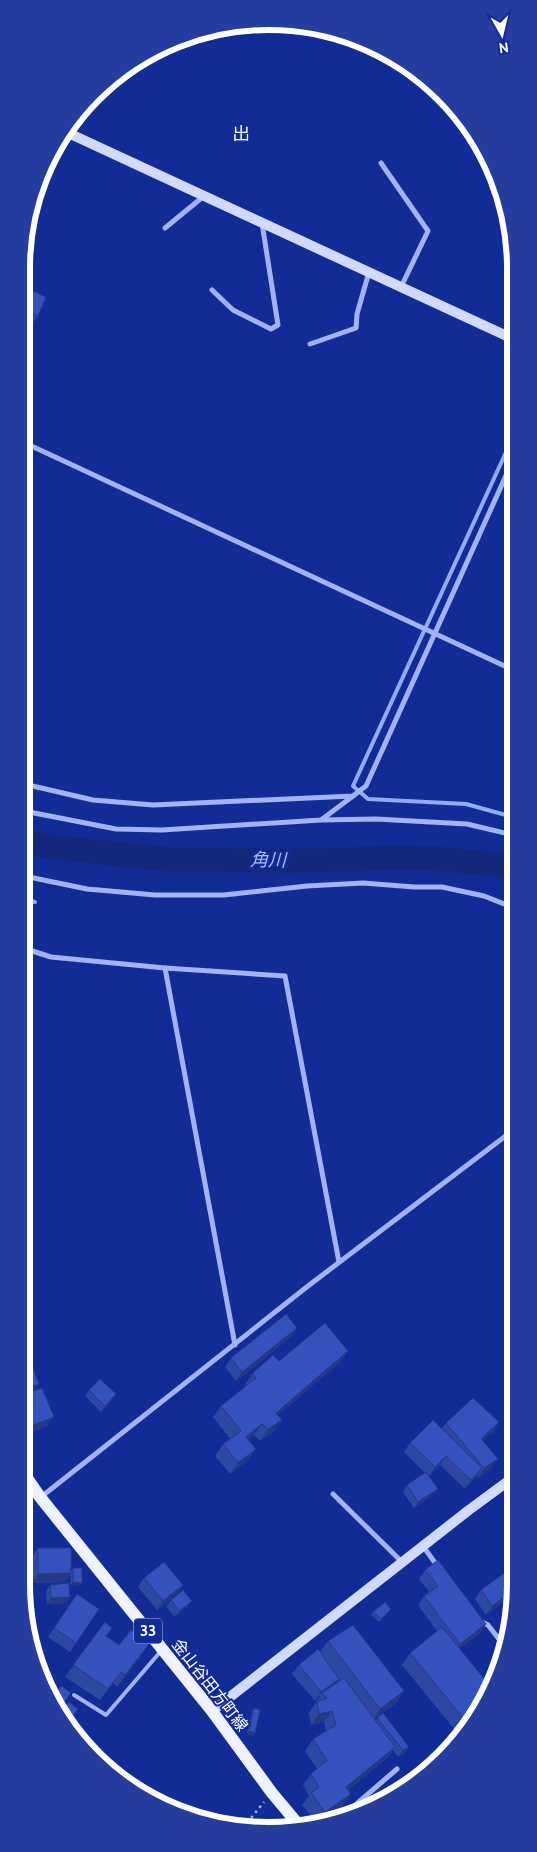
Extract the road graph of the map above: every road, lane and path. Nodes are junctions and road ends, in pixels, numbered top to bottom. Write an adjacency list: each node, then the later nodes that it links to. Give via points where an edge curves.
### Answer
1 (71, 134): 3 (street)
2 (382, 163): 7 (street, via 428,231)
3 (204, 196): 4 (street); 5 (street)
4 (262, 222): 6 (street); 8 (street, via 278,324 271,329 233,310)
5 (165, 228)
6 (369, 272): 7 (street); 10 (street, via 356,328)
7 (401, 287): 9 (street)
8 (212, 290)
9 (507, 336)
10 (310, 344)
11 (30, 445): 13 (street)
12 (507, 474): 13 (street)
13 (436, 634): 14 (street); 16 (street, via 366,786)
14 (507, 667)
15 (30, 785): 16 (street, via 93,800 153,805)
16 (353, 796): 18 (street)
17 (30, 812): 18 (street, via 116,828 162,830)
18 (321, 820): 19 (street, via 376,819 467,824)
19 (507, 834)
20 (30, 877): 21 (street, via 87,889 155,895 224,895 363,883 442,887)
21 (507, 904)
22 (30, 950): 23 (street, via 51,957)
23 (165, 968): 25 (street, via 286,976); 26 (street)
24 (507, 1135): 25 (street)
25 (339, 1262): 26 (street)
26 (235, 1345): 30 (street)
27 (507, 1482): 31 (street)
28 (30, 1485): 30 (main road, 金山谷田方町線 / 33)
29 (333, 1494): 32 (street)
30 (40, 1497): 36 (main road, 金山谷田方町線 / 33)
31 (423, 1546): 32 (street); 33 (street)
32 (402, 1562): 38 (street)
33 (444, 1575)
34 (477, 1620): 35 (street, via 488,1625)
35 (500, 1640)
36 (162, 1650): 37 (lane, via 106,1715); 38 (main road, 金山谷田方町線 / 33)
37 (74, 1695)
38 (212, 1711): 40 (main road, 金山谷田方町線 / 33)
39 (396, 1769): 41 (street)
40 (272, 1793): 42 (main road, 金山谷田方町線 / 33); 43 (path)
41 (354, 1806)
42 (295, 1820)
43 (248, 1821)

